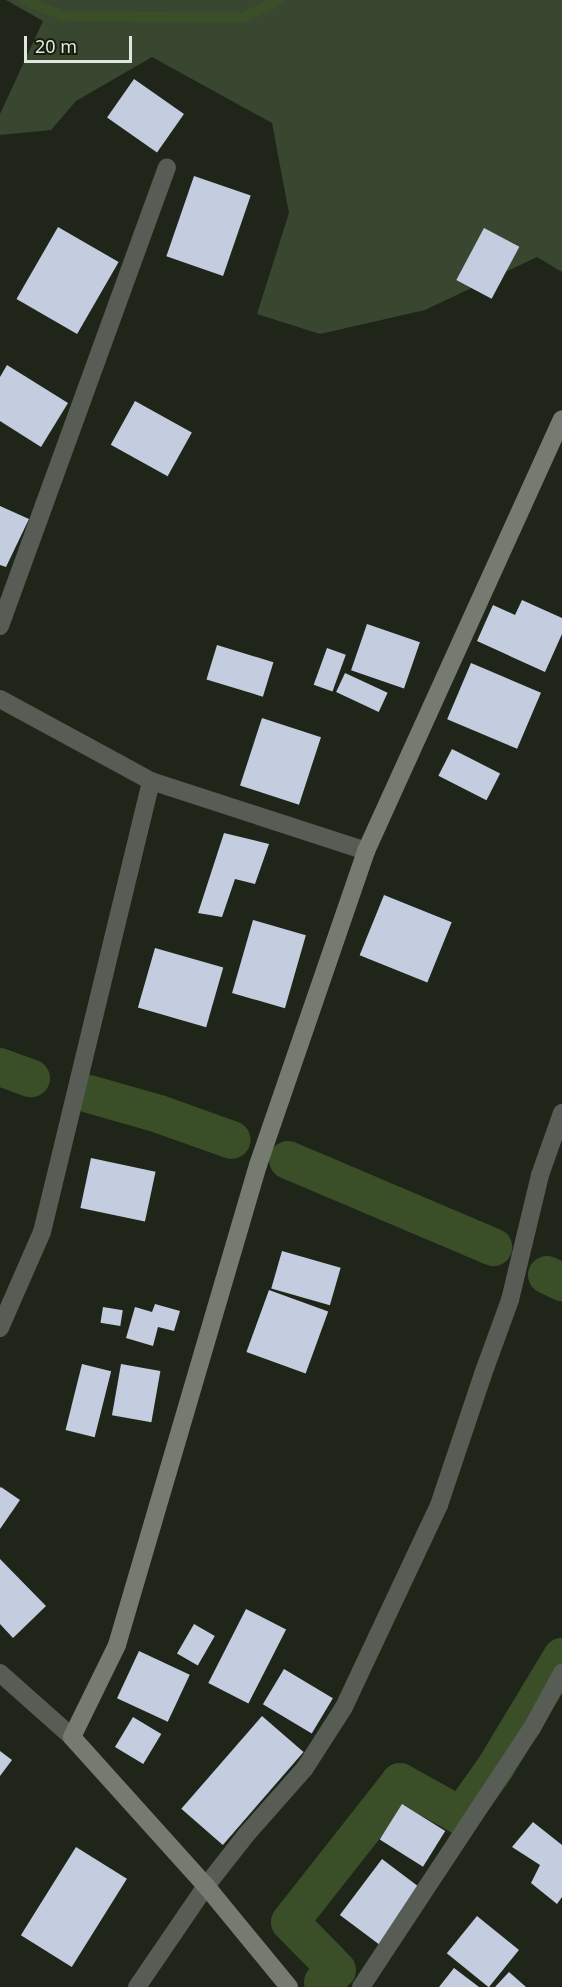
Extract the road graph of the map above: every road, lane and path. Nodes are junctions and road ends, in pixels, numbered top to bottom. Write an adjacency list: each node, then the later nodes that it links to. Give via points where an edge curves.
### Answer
1 (167, 167): 3 (street)
2 (562, 419): 6 (street)
3 (0, 626)
4 (0, 699): 5 (street)
5 (151, 780): 6 (street); 8 (street, via 42,1232)
6 (366, 851): 11 (street, via 258,1165 117,1645)
7 (562, 1113): 12 (street, via 540,1175 510,1300 439,1505 344,1707 305,1768)
8 (0, 1328)
9 (0, 1673): 11 (street)
10 (562, 1673): 15 (street, via 532,1728)
11 (72, 1737): 12 (street)
12 (206, 1886): 13 (street); 14 (street)
13 (137, 1987)
14 (289, 1987)
15 (361, 1987)

